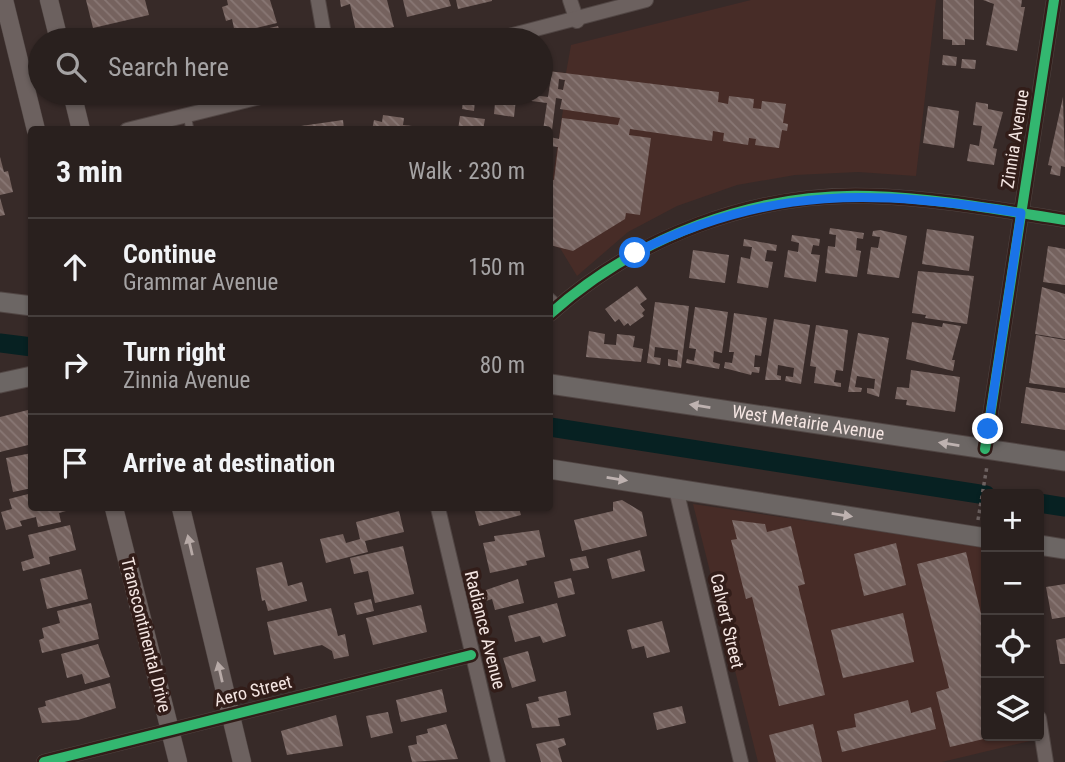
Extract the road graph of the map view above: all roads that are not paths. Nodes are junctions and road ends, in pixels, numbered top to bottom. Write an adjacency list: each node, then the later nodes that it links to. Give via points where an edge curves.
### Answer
1 (4, 0): 11 (street)
2 (49, 0): 8 (street)
3 (318, 0): 9 (street)
4 (570, 0): 7 (street)
5 (646, 0): 7 (street)
6 (1054, 0): 19 (street, Zinnia Avenue)
7 (577, 21): 10 (street)
8 (56, 28)
9 (323, 28)
10 (553, 29)
11 (28, 98)
12 (30, 105): 16 (street)
13 (75, 105): 17 (street)
14 (240, 105): 15 (street)
15 (189, 122): 18 (street)
16 (35, 126)
17 (80, 126)
18 (154, 126)
19 (1021, 213): 20 (street); 23 (street, via 868,195 805,198 757,207 680,230); 29 (street, Zinnia Avenue)
20 (1065, 220)
21 (4, 302): 22 (main road); 24 (main road)
22 (28, 305)
23 (553, 305)
24 (28, 311)
25 (28, 377): 26 (main road)
26 (0, 384): 28 (main road)
27 (553, 384): 29 (main road, West Metairie Avenue, one-way to 27)
28 (28, 388)
29 (987, 453): 30 (main road, West Metairie Avenue)
30 (1065, 461)
31 (553, 468): 32 (main road, one-way to 32)
32 (676, 489): 36 (main road, one-way to 36); 48 (street, Calvert Street)
33 (115, 511): 41 (street, Transcontinental Drive)
34 (182, 511): 40 (street, one-way to 34)
35 (439, 511): 39 (street, Radiance Avenue)
36 (981, 530)
37 (1044, 546): 38 (main road)
38 (1065, 549)
39 (471, 655): 40 (street, Aero Street); 47 (street, Radiance Avenue)
40 (230, 715): 41 (street, Aero Street); 46 (street)
41 (170, 730): 44 (street, Aero Street); 45 (street, Transcontinental Drive)
42 (1041, 741): 43 (street)
43 (1043, 761)
44 (44, 762)
45 (178, 762)
46 (242, 762)
47 (498, 762)
48 (741, 762)

